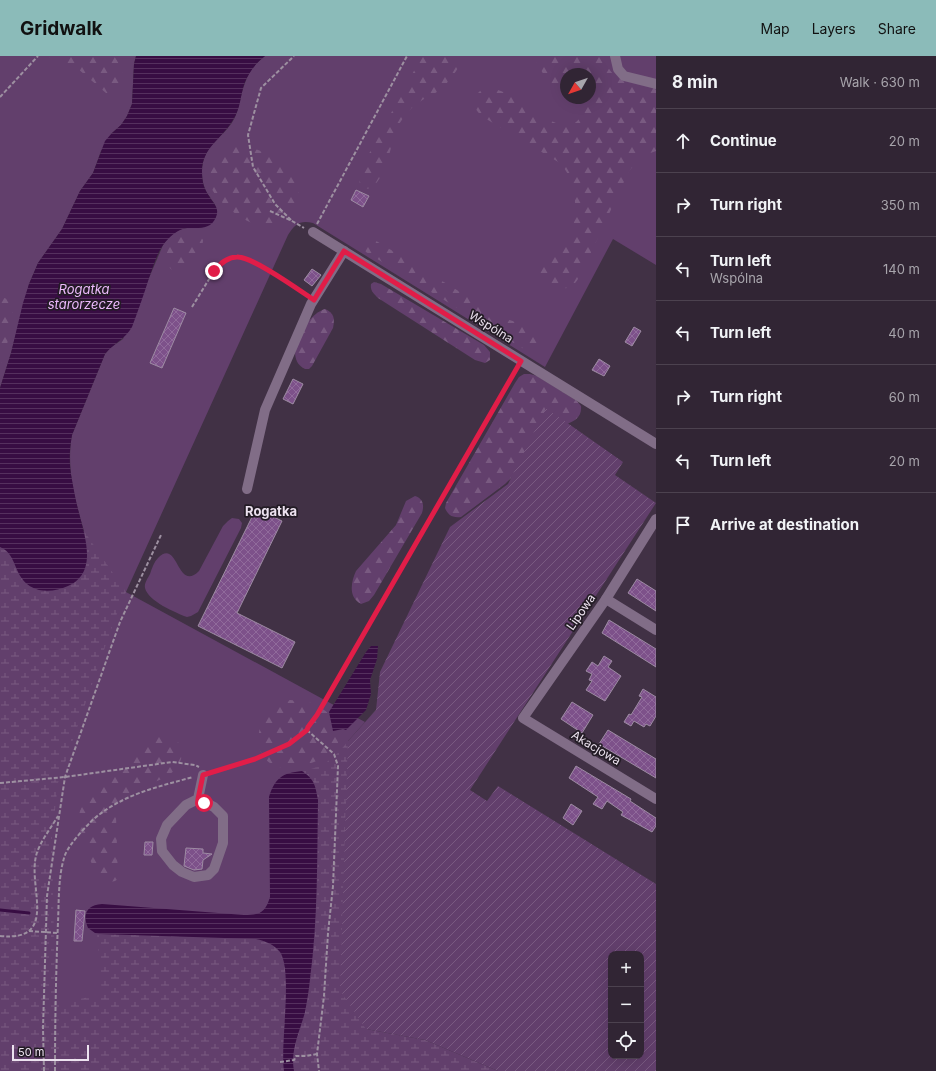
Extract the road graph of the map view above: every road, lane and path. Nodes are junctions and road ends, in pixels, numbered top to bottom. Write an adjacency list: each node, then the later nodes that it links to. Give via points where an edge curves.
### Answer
1 (38, 56): 6 (path)
2 (294, 56): 8 (path, via 261,88 248,136 253,167 275,204)
3 (407, 56): 9 (path)
4 (615, 56): 5 (street, via 618,69 624,76)
5 (656, 84)
6 (0, 97)
7 (270, 211): 8 (path)
8 (292, 221): 9 (path)
9 (313, 232): 10 (street, Wspólna)
10 (344, 251): 11 (street); 13 (street, Wspólna)
11 (314, 300): 12 (path, via 257,263 237,256 225,260 214,271); 15 (street, via 266,410)
12 (192, 307)
13 (521, 361): 14 (street, Wspólna); 21 (path)
14 (656, 444)
15 (247, 489)
16 (656, 519): 18 (street, Lipowa)
17 (161, 535): 23 (path, via 120,622)
18 (606, 599): 19 (street); 20 (street, Lipowa)
19 (656, 630)
20 (523, 718): 26 (street, Akacjowa)
21 (307, 730): 22 (path, via 289,744 255,759); 32 (path, via 334,754 338,766 333,886)
22 (206, 771): 23 (path, via 195,765 172,762); 25 (street); 30 (path, via 126,798 100,814 77,838 65,855 60,880)
23 (65, 777): 24 (path); 27 (path)
24 (0, 783)
25 (198, 799): 25 (street, via 186,805 167,825 161,839 162,851 173,865 194,877 208,875 214,869 223,842 224,816 214,807)
26 (656, 799)
27 (59, 815): 28 (path, via 36,856 35,923); 29 (path, via 47,896)
28 (28, 931): 29 (path); 31 (path, via 19,936)
29 (46, 932): 30 (path); 34 (path)
30 (58, 933): 35 (path)
31 (0, 936)
32 (317, 1054): 33 (path, via 296,1056 294,1060); 36 (path)
33 (280, 1062)
34 (44, 1071)
35 (55, 1071)
36 (319, 1071)

